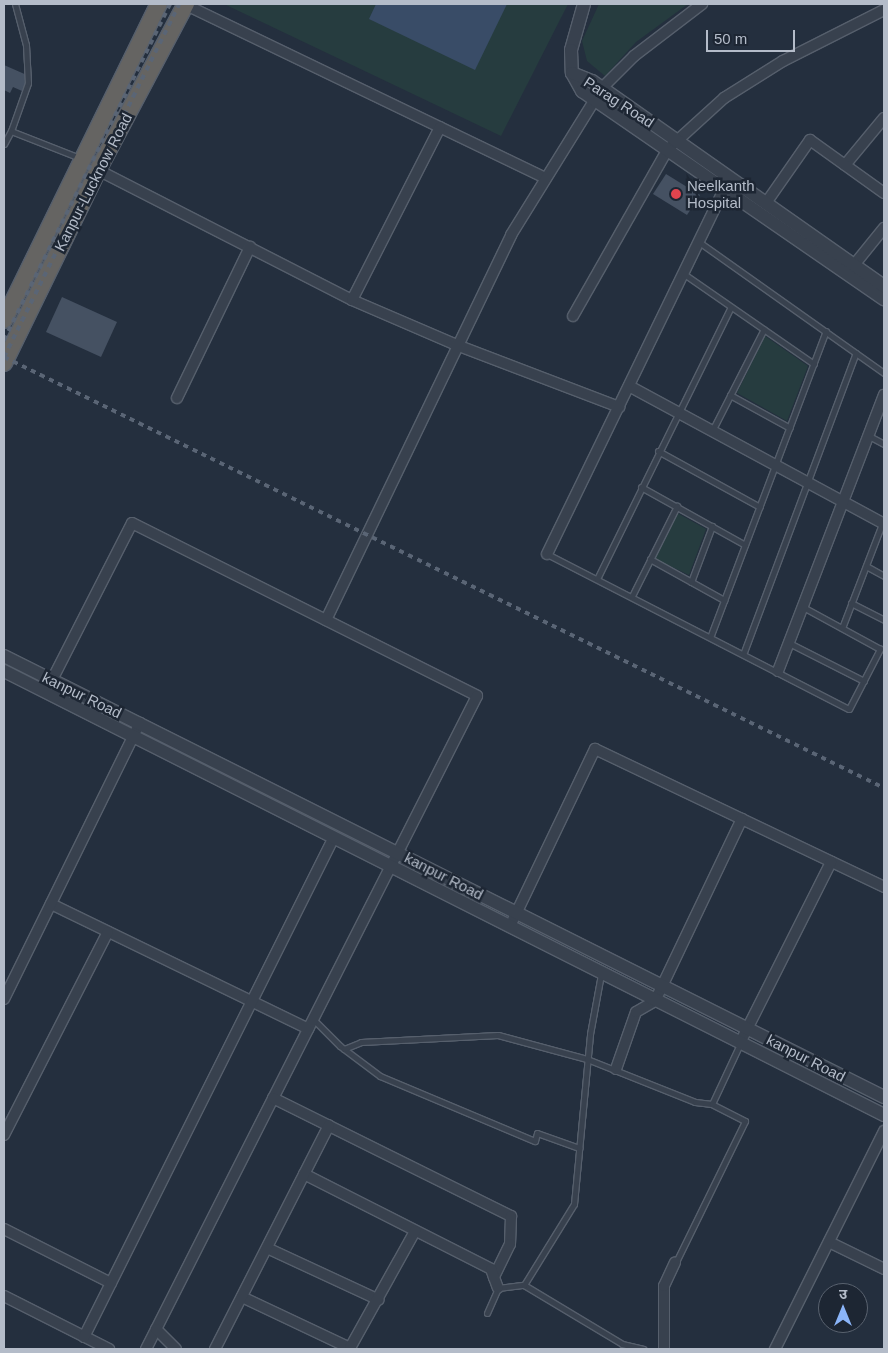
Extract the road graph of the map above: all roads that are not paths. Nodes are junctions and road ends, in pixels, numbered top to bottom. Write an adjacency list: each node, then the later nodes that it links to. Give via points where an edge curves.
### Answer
1 (15, 4): 10 (lane, via 26,45 28,83)
2 (159, 4): 13 (highway, Kanpur-Lucknow Road)
3 (186, 4): 9 (street); 15 (highway, Kanpur-Lucknow Road)
4 (584, 4): 7 (street, Parag Road, via 571,50 572,73 582,90)
5 (702, 4): 7 (street, via 634,56)
6 (884, 10): 12 (street, via 782,61 724,98)
7 (599, 94): 12 (street, Parag Road); 16 (street)
8 (884, 118): 14 (street)
9 (440, 127): 16 (street); 27 (street)
10 (10, 131): 11 (lane); 13 (lane)
11 (4, 144)
12 (673, 145): 17 (street, Parag Road); 30 (street)
13 (81, 158): 29 (highway, Kanpur-Lucknow Road)
14 (845, 165): 18 (street); 19 (street, via 810,140)
15 (98, 170): 22 (street); 35 (highway, Kanpur-Lucknow Road)
16 (546, 178): 33 (street, via 511,235)
17 (728, 183): 19 (street, Parag Road); 21 (street); 26 (street, Parag Road)
18 (884, 193)
19 (766, 203): 23 (street, Parag Road)
20 (884, 228): 23 (street)
21 (699, 242): 24 (street); 32 (lane)
22 (250, 247): 27 (street); 41 (street)
23 (854, 265): 25 (street, Parag Road)
24 (684, 274): 28 (lane); 38 (street)
25 (884, 286)
26 (884, 299)
27 (352, 300): 33 (street)
28 (731, 307): 31 (lane); 43 (lane)
29 (5, 316)
30 (573, 316)
31 (764, 329): 36 (lane); 39 (lane)
32 (826, 332): 34 (lane); 36 (lane)
33 (458, 345): 42 (street); 68 (street)
34 (856, 353): 37 (lane); 50 (lane)
35 (4, 363)
36 (814, 364): 44 (lane)
37 (884, 373)
38 (629, 386): 42 (street); 43 (street)
39 (730, 395): 44 (lane); 45 (lane)
40 (884, 395): 46 (street)
41 (177, 398)
42 (619, 407): 58 (street)
43 (677, 412): 45 (street); 48 (lane)
44 (790, 428): 49 (lane)
45 (712, 431): 49 (street)
46 (868, 436): 47 (lane); 52 (street)
47 (884, 444)
48 (658, 451): 51 (lane); 54 (lane)
49 (776, 466): 50 (street); 54 (lane)
50 (806, 482): 52 (street); 73 (lane)
51 (641, 487): 53 (lane); 62 (lane)
52 (843, 502): 55 (street); 67 (street)
53 (676, 506): 56 (lane); 59 (lane)
54 (760, 507): 57 (lane)
55 (883, 524): 60 (lane)
56 (712, 526): 57 (lane); 63 (lane)
57 (746, 545): 65 (lane)
58 (547, 554): 62 (lane)
59 (650, 559): 63 (lane); 64 (lane)
60 (866, 566): 61 (lane); 66 (lane)
61 (884, 576)
62 (597, 578): 64 (lane)
63 (691, 582): 65 (lane)
64 (632, 596): 71 (lane)
65 (724, 600): 71 (lane)
66 (851, 603): 69 (lane); 70 (lane)
67 (802, 608): 70 (lane); 72 (street)
68 (326, 620): 77 (street, via 132,523); 83 (street, via 477,696)
69 (884, 620)
70 (842, 628): 78 (lane, via 880,649)
71 (711, 635): 73 (lane)
72 (789, 643): 76 (street); 78 (lane)
73 (744, 652): 76 (lane)
74 (4, 656): 77 (street, kanpur Road)
75 (4, 671): 80 (street)
76 (778, 671): 78 (lane, via 849,709)
77 (52, 680): 79 (street, kanpur Road)
78 (864, 681)
79 (140, 723): 80 (street); 83 (street, kanpur Road)
80 (133, 738): 82 (street); 87 (street)
81 (742, 819): 84 (street); 88 (street, via 595,749); 92 (street)
82 (333, 839): 85 (street); 95 (street)
83 (397, 852): 85 (street); 88 (street, kanpur Road)
84 (831, 862): 86 (street); 98 (street)
85 (389, 867): 89 (street); 96 (street)
86 (884, 887)
87 (51, 904): 90 (street); 93 (street)
88 (516, 913): 89 (street); 92 (street, kanpur Road)
89 (509, 927): 91 (street)
90 (108, 932): 95 (street); 109 (street)
91 (601, 973): 94 (street); 101 (lane)
92 (662, 986): 94 (street); 98 (street, kanpur Road)
93 (4, 999)
94 (656, 1001): 99 (street); 102 (street, via 636,1012)
95 (252, 1002): 97 (street); 119 (street)
96 (313, 1019): 97 (street); 100 (lane)
97 (308, 1029): 104 (street)
98 (748, 1029): 99 (street); 103 (street, kanpur Road)
99 (740, 1043): 105 (lane); 106 (street)
100 (344, 1049): 101 (lane, via 361,1042 498,1035); 110 (lane, via 380,1076 535,1141 538,1133)
101 (587, 1060): 102 (lane); 110 (lane)
102 (616, 1069): 105 (lane, via 695,1102)
103 (884, 1097)
104 (273, 1098): 107 (street); 126 (street)
105 (712, 1104): 116 (lane, via 746,1121)
106 (884, 1115)
107 (329, 1125): 111 (street); 118 (street, via 511,1216 510,1244)
108 (884, 1131): 114 (street)
109 (4, 1135)
110 (579, 1148): 120 (lane, via 574,1204)
111 (304, 1174): 113 (street); 115 (street)
112 (4, 1229): 119 (street)
113 (415, 1231): 118 (street, via 491,1268); 124 (street)
114 (829, 1242): 117 (street); 134 (street)
115 (267, 1248): 123 (street); 124 (street)
116 (676, 1262): 133 (street, via 664,1286)
117 (884, 1270)
118 (494, 1276): 121 (street)
119 (111, 1283): 127 (street)
120 (524, 1285): 121 (lane); 132 (lane, via 622,1344)
121 (498, 1288): 125 (lane)
122 (4, 1296): 127 (street)
123 (242, 1297): 124 (street, via 350,1348); 131 (street)
124 (379, 1300)
125 (487, 1312)
126 (156, 1329): 129 (street); 130 (street)
127 (84, 1337): 128 (street)
128 (109, 1349)
129 (146, 1349)
130 (176, 1349)
131 (215, 1349)
132 (643, 1349)
133 (664, 1349)
134 (776, 1349)

